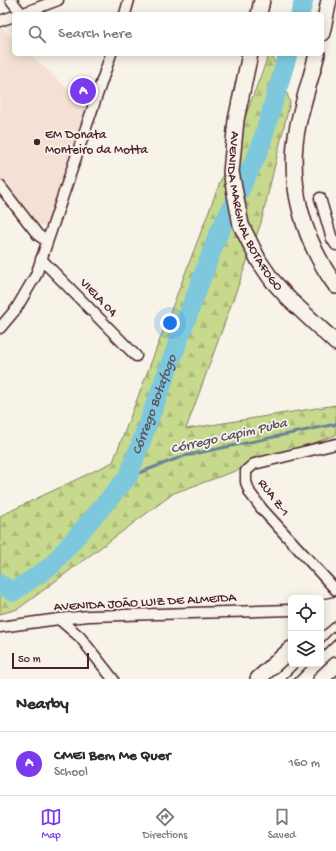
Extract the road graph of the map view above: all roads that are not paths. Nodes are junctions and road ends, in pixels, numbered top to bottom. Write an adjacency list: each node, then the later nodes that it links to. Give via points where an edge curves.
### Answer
1 (11, 0): 6 (street)
2 (58, 0): 7 (street)
3 (129, 0): 8 (street)
4 (262, 0): 9 (main road)
5 (329, 0): 12 (main road)
6 (20, 12)
7 (26, 12)
8 (126, 12)
9 (259, 12)
10 (12, 17): 11 (street)
11 (0, 21)
12 (324, 24)
13 (110, 56): 18 (street)
14 (250, 56): 23 (main road, AVENIDA MARGINAL BOTAFOGO, via 236,120 231,172 241,225 272,280)
15 (316, 56): 21 (main road, via 298,125 294,154 296,183 307,234)
16 (0, 186): 18 (street, via 38,235)
17 (320, 198): 19 (street)
18 (47, 241): 20 (street)
19 (336, 245)
20 (41, 259): 22 (street, via 36,276 16,309); 24 (street, VIELA 04)
21 (336, 286)
22 (0, 328)
23 (336, 343)
24 (136, 356)
25 (336, 444): 26 (street, RUA Z-1, via 254,464 246,471 245,476 250,493 262,509)
26 (336, 590)
27 (336, 602): 28 (street)
28 (324, 604)
29 (336, 609): 33 (main road)
30 (288, 610): 31 (street, AVENIDA JOÃO LUIZ DE ALMEIDA)
31 (82, 617): 32 (street, AVENIDA JOÃO LUIZ DE ALMEIDA); 36 (street, via 77,627)
32 (59, 619): 34 (street, AVENIDA JOÃO LUIZ DE ALMEIDA); 36 (street)
33 (324, 619)
34 (0, 627)
35 (336, 634): 37 (lane)
36 (80, 637): 41 (street)
37 (324, 646)
38 (288, 653): 42 (main road)
39 (336, 666): 44 (main road)
40 (302, 667): 43 (lane)
41 (113, 679)
42 (258, 679)
43 (290, 679)
44 (321, 679)

